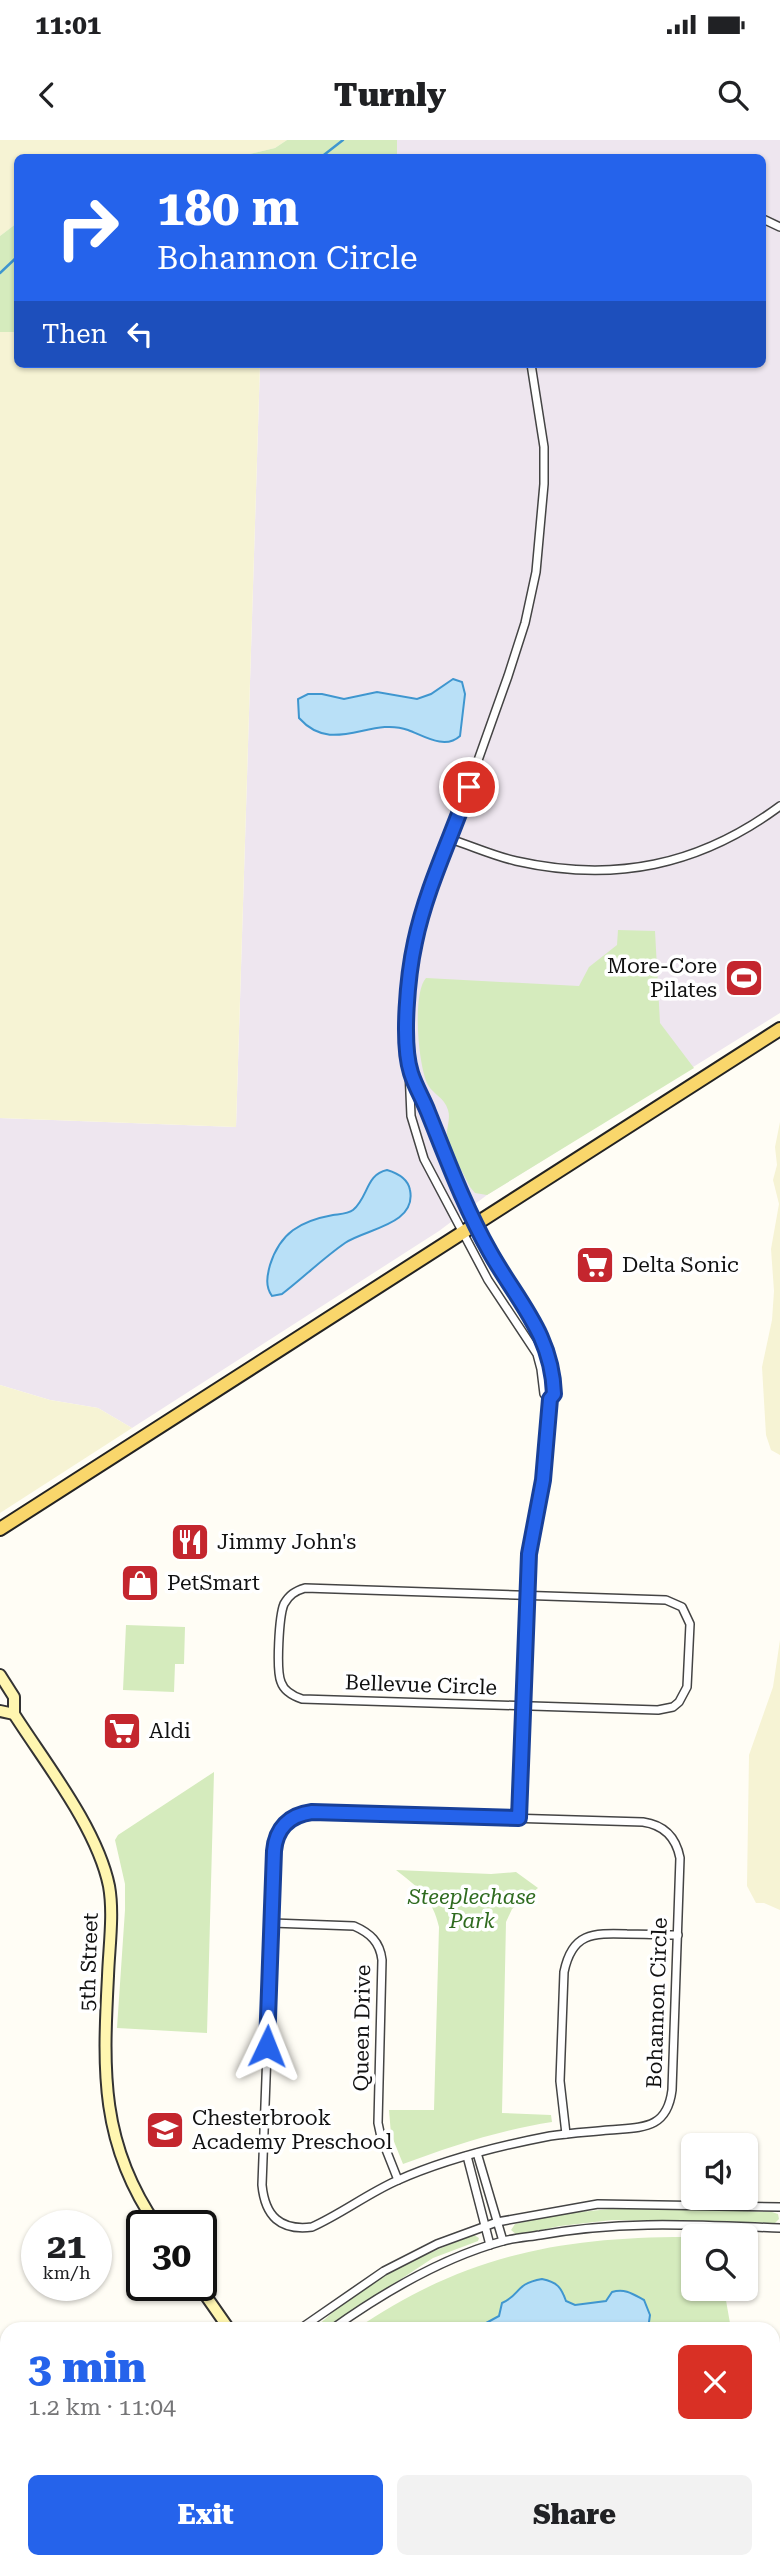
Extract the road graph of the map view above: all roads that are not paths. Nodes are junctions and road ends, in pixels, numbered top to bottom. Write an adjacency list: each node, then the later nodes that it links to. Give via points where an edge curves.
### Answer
1 (532, 368): 3 (street, via 544,447 536,572 525,624)
2 (780, 806): 3 (street, via 715,844 673,862 633,870 562,870 514,861)
3 (450, 839): 5 (street, via 424,906 409,972)
4 (780, 1029): 6 (main road)
5 (410, 1072): 6 (street); 7 (street, via 411,1116 417,1137)
6 (477, 1224): 7 (main road); 8 (street, via 548,1351 554,1374)
7 (462, 1234): 8 (street, via 537,1354 544,1394); 9 (main road)
8 (550, 1399): 10 (street)
9 (0, 1529)
10 (527, 1595): 12 (street); 12 (street, Bellevue Circle, via 666,1600 682,1607 690,1624 687,1687 673,1707); 12 (street, Bellevue Circle, via 298,1590 289,1596 282,1611 279,1666 283,1686 302,1699)
11 (0, 1675): 14 (street, 5th Street, via 14,1697)
12 (523, 1706): 15 (street)
13 (0, 1711): 14 (street)
14 (14, 1714): 23 (street, 5th Street, via 102,1859 111,1922 105,2046 108,2106 116,2147)
15 (519, 1818): 16 (street, Bohannon Circle, via 312,1812 294,1816 275,1839); 17 (street, Bohannon Circle, via 643,1822 663,1828 675,1841 680,1858)
16 (272, 1923): 21 (street, Queen Drive, via 354,1926 377,1944 382,1960 378,2123); 21 (street, Bohannon Circle, via 262,2185 265,2206 283,2224 312,2227)
17 (678, 1935): 18 (street, Bohannon Circle, via 668,2107 655,2123 642,2128); 18 (street, via 591,1935 576,1943 568,1955 560,2081)
18 (566, 2134): 19 (street, Bohannon Circle)
19 (477, 2153): 20 (street, Bohannon Circle); 24 (street)
20 (467, 2156): 21 (street, Bohannon Circle); 25 (street)
21 (398, 2180)
22 (780, 2207): 24 (street, via 598,2204)
23 (147, 2210)
24 (497, 2222): 25 (street); 27 (street)
25 (485, 2225): 28 (street); 31 (street, via 384,2271)
26 (780, 2228): 27 (street, via 628,2224)
27 (503, 2241): 28 (street)
28 (490, 2245): 32 (street, via 398,2286)
29 (209, 2301): 30 (street)
30 (224, 2322)
31 (310, 2322)
32 (343, 2322)

